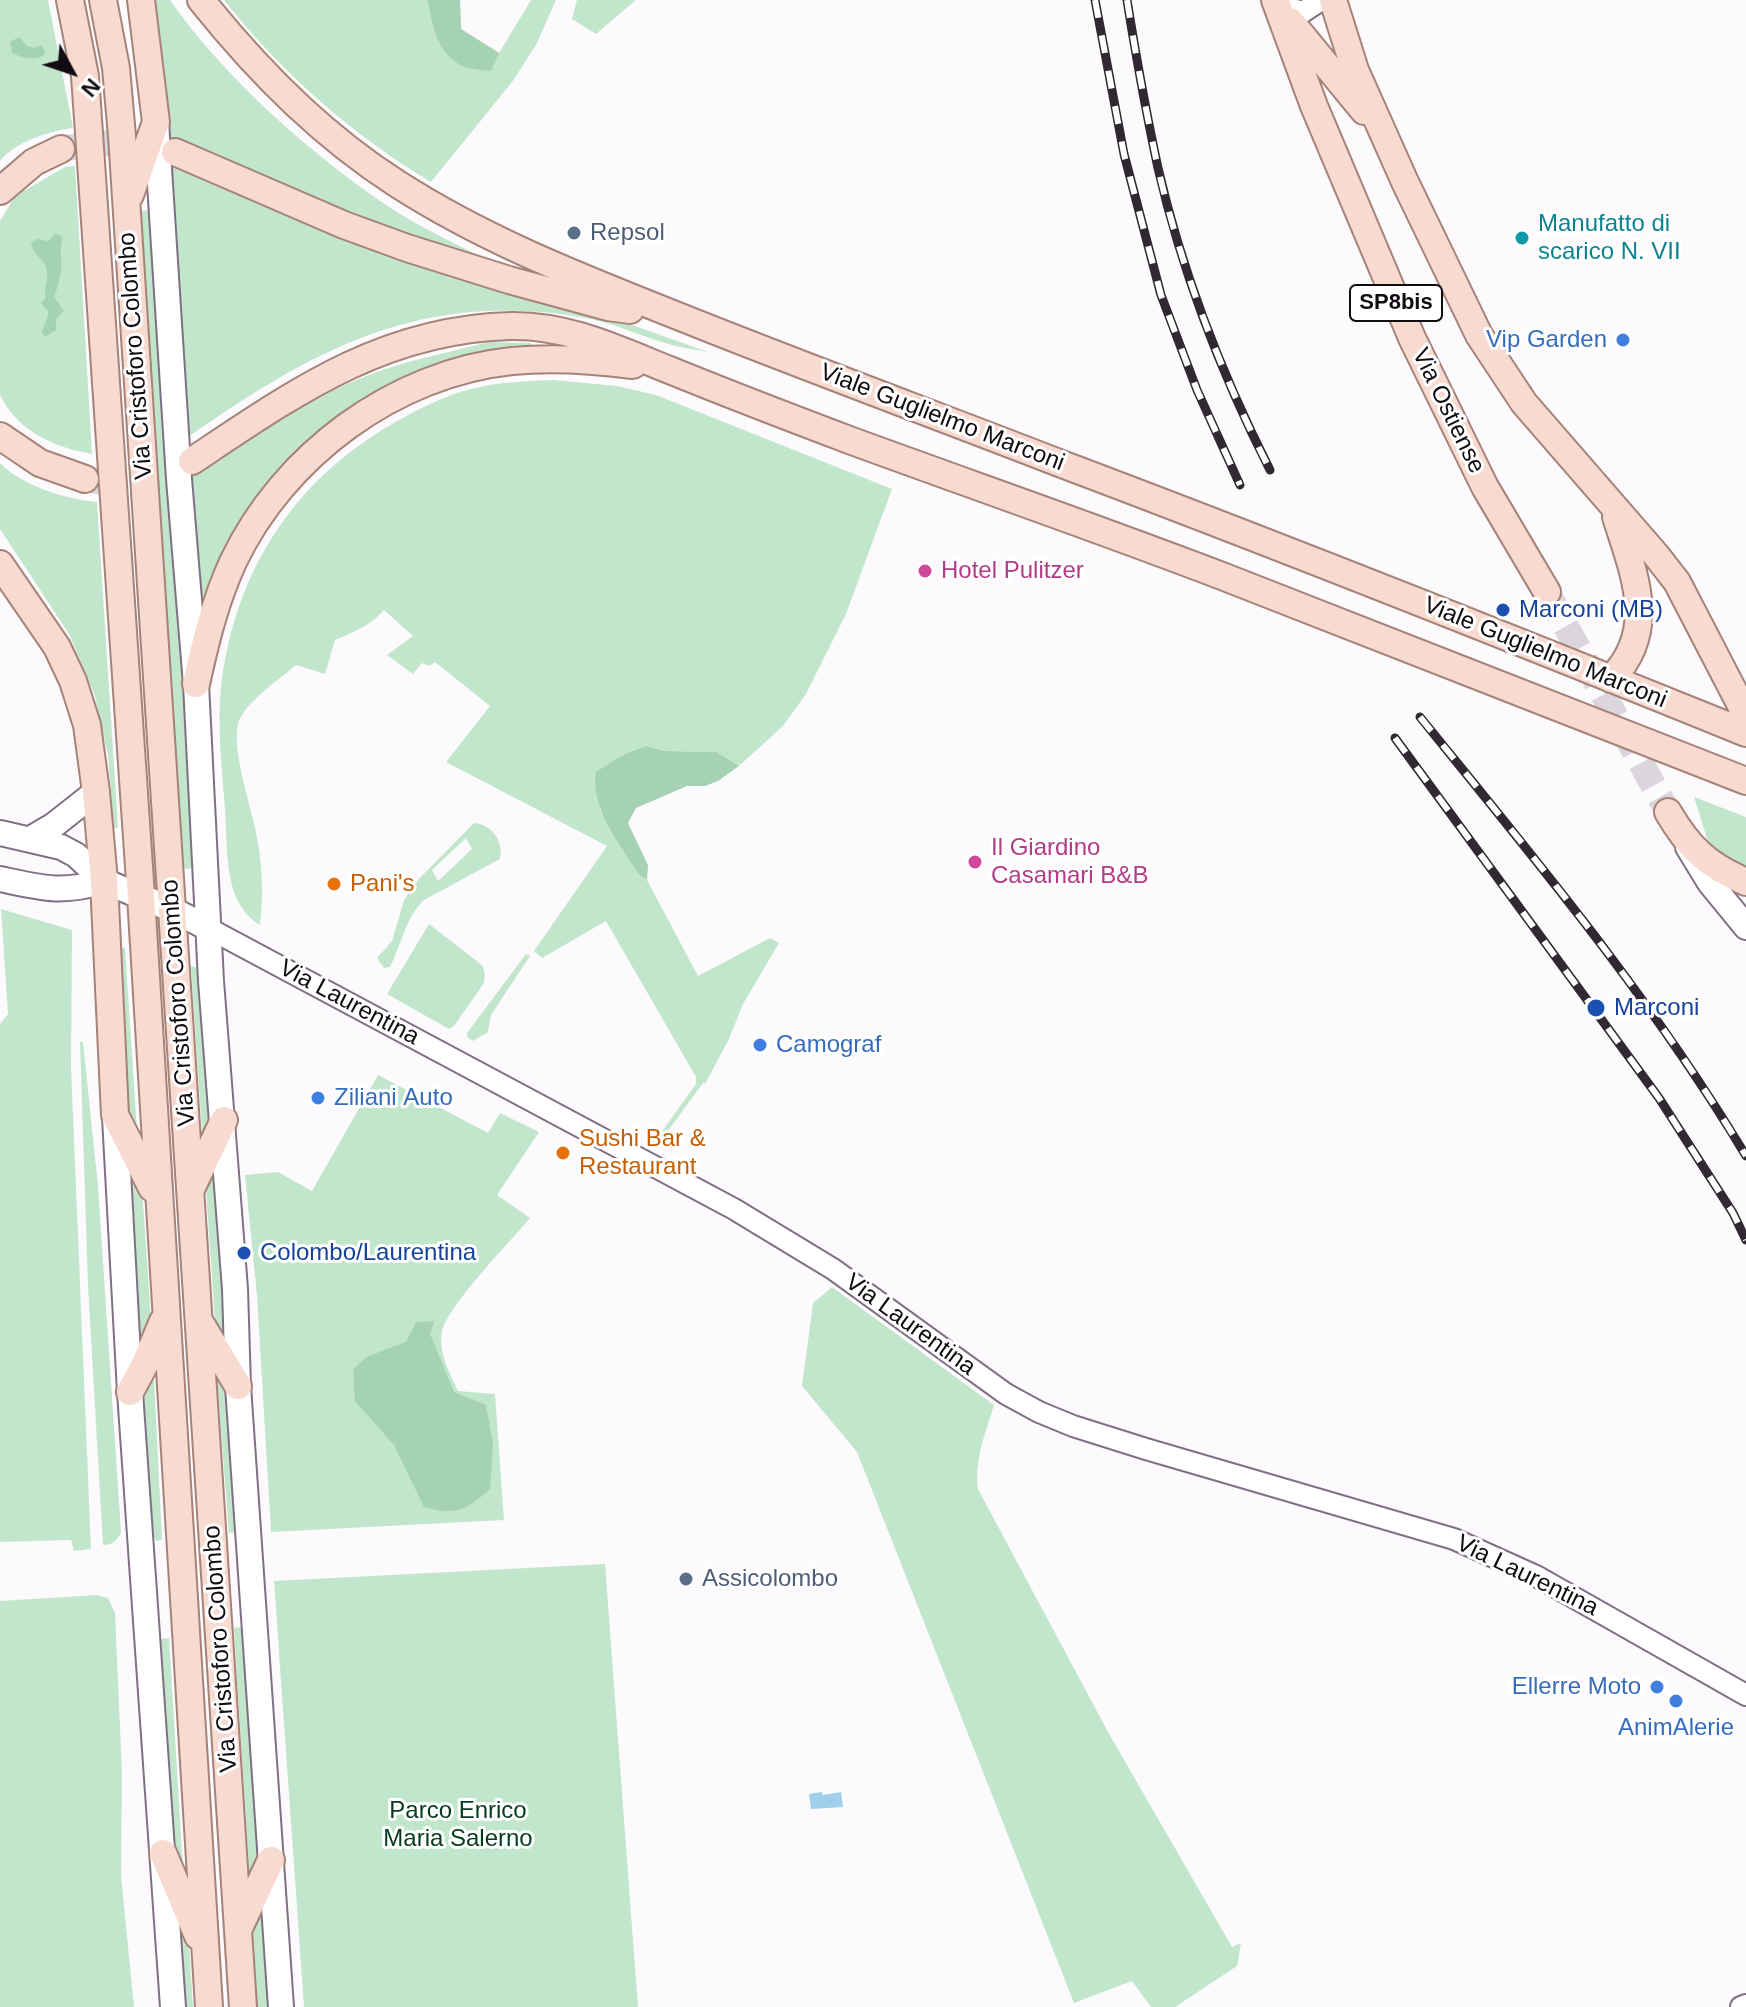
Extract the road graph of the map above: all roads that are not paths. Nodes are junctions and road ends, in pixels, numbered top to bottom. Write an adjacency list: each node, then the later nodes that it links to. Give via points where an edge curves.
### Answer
1 (70, 0): 35 (main road, Via Cristoforo Colombo, via 87,100)
2 (103, 0): 13 (main road, Via Cristoforo Colombo, via 119,93)
3 (141, 0): 8 (main road, Via Cristoforo Colombo)
4 (201, 0): 14 (main road, Viale Guglielmo Marconi, via 287,96 396,183 533,257)
5 (1321, 0): 7 (street, via 1303,12)
6 (1333, 0): 9 (main road, via 1355,70)
7 (1276, 3): 9 (main road); 21 (main road, Via Ostiense / SP8bis, via 1412,338 1485,487)
8 (156, 122): 13 (main road); 23 (main road, Via Cristoforo Colombo)
9 (1385, 135): 19 (main road, via 1489,351 1536,417)
10 (61, 149): 12 (main road, via 19,173)
11 (175, 152): 14 (main road, via 407,248 608,307)
12 (0, 191)
13 (126, 206): 36 (main road, Via Cristoforo Colombo)
14 (685, 319): 22 (main road, Viale Guglielmo Marconi)
15 (670, 370): 17 (main road, via 547,327 496,327 408,342 345,366 290,396); 23 (main road, via 579,360 497,363 417,387 360,417 311,455 257,519 221,592); 26 (main road, Viale Guglielmo Marconi)
16 (0, 436): 18 (main road, via 40,463)
17 (192, 461)
18 (85, 479)
19 (1612, 506): 22 (main road, via 1633,574 1639,619 1633,652); 24 (main road, via 1684,593)
20 (0, 564): 27 (main road, via 41,621 73,681 87,725)
21 (1547, 592)
22 (1611, 679): 25 (main road, Viale Guglielmo Marconi)
23 (196, 684): 38 (main road, Via Cristoforo Colombo)
24 (1746, 715)
25 (1746, 733)
26 (1746, 781)
27 (96, 792): 31 (main road); 33 (main road)
28 (1668, 812): 30 (main road)
29 (0, 833): 31 (main road, Via Laurentina)
30 (1683, 838): 34 (main road, via 1708,862); 37 (main road)
31 (30, 839): 33 (main road, Via Laurentina, via 66,849)
32 (0, 879): 33 (main road, via 61,890)
33 (104, 881): 35 (main road, Via Laurentina); 39 (main road)
34 (1746, 882)
35 (141, 896): 36 (main road, Via Laurentina); 42 (main road, Via Cristoforo Colombo)
36 (173, 910): 38 (main road, Via Laurentina); 41 (main road, Via Cristoforo Colombo)
37 (1746, 927)
38 (208, 928): 40 (main road, Via Cristoforo Colombo); 47 (street, Via Laurentina, via 734,1209 833,1269 1006,1394 1054,1419 1434,1532 1518,1566)
39 (115, 1115): 42 (main road); 46 (main road)
40 (224, 1120): 41 (main road); 45 (main road, Via Cristoforo Colombo)
41 (190, 1190): 44 (main road, Via Cristoforo Colombo)
42 (158, 1198): 43 (main road, Via Cristoforo Colombo)
43 (166, 1314): 46 (main road); 51 (main road, Via Cristoforo Colombo)
44 (199, 1321): 45 (main road); 50 (main road, Via Cristoforo Colombo)
45 (238, 1386): 49 (main road, Via Cristoforo Colombo)
46 (130, 1392): 48 (main road)
47 (1746, 1695)
48 (163, 1853): 51 (main road); 52 (main road)
49 (271, 1860): 50 (main road); 55 (main road, Via Cristoforo Colombo)
50 (238, 1929): 54 (main road, Via Cristoforo Colombo)
51 (205, 1954): 53 (main road, Via Cristoforo Colombo)
52 (173, 2007)
53 (209, 2007)
54 (243, 2007)
55 (281, 2007)

